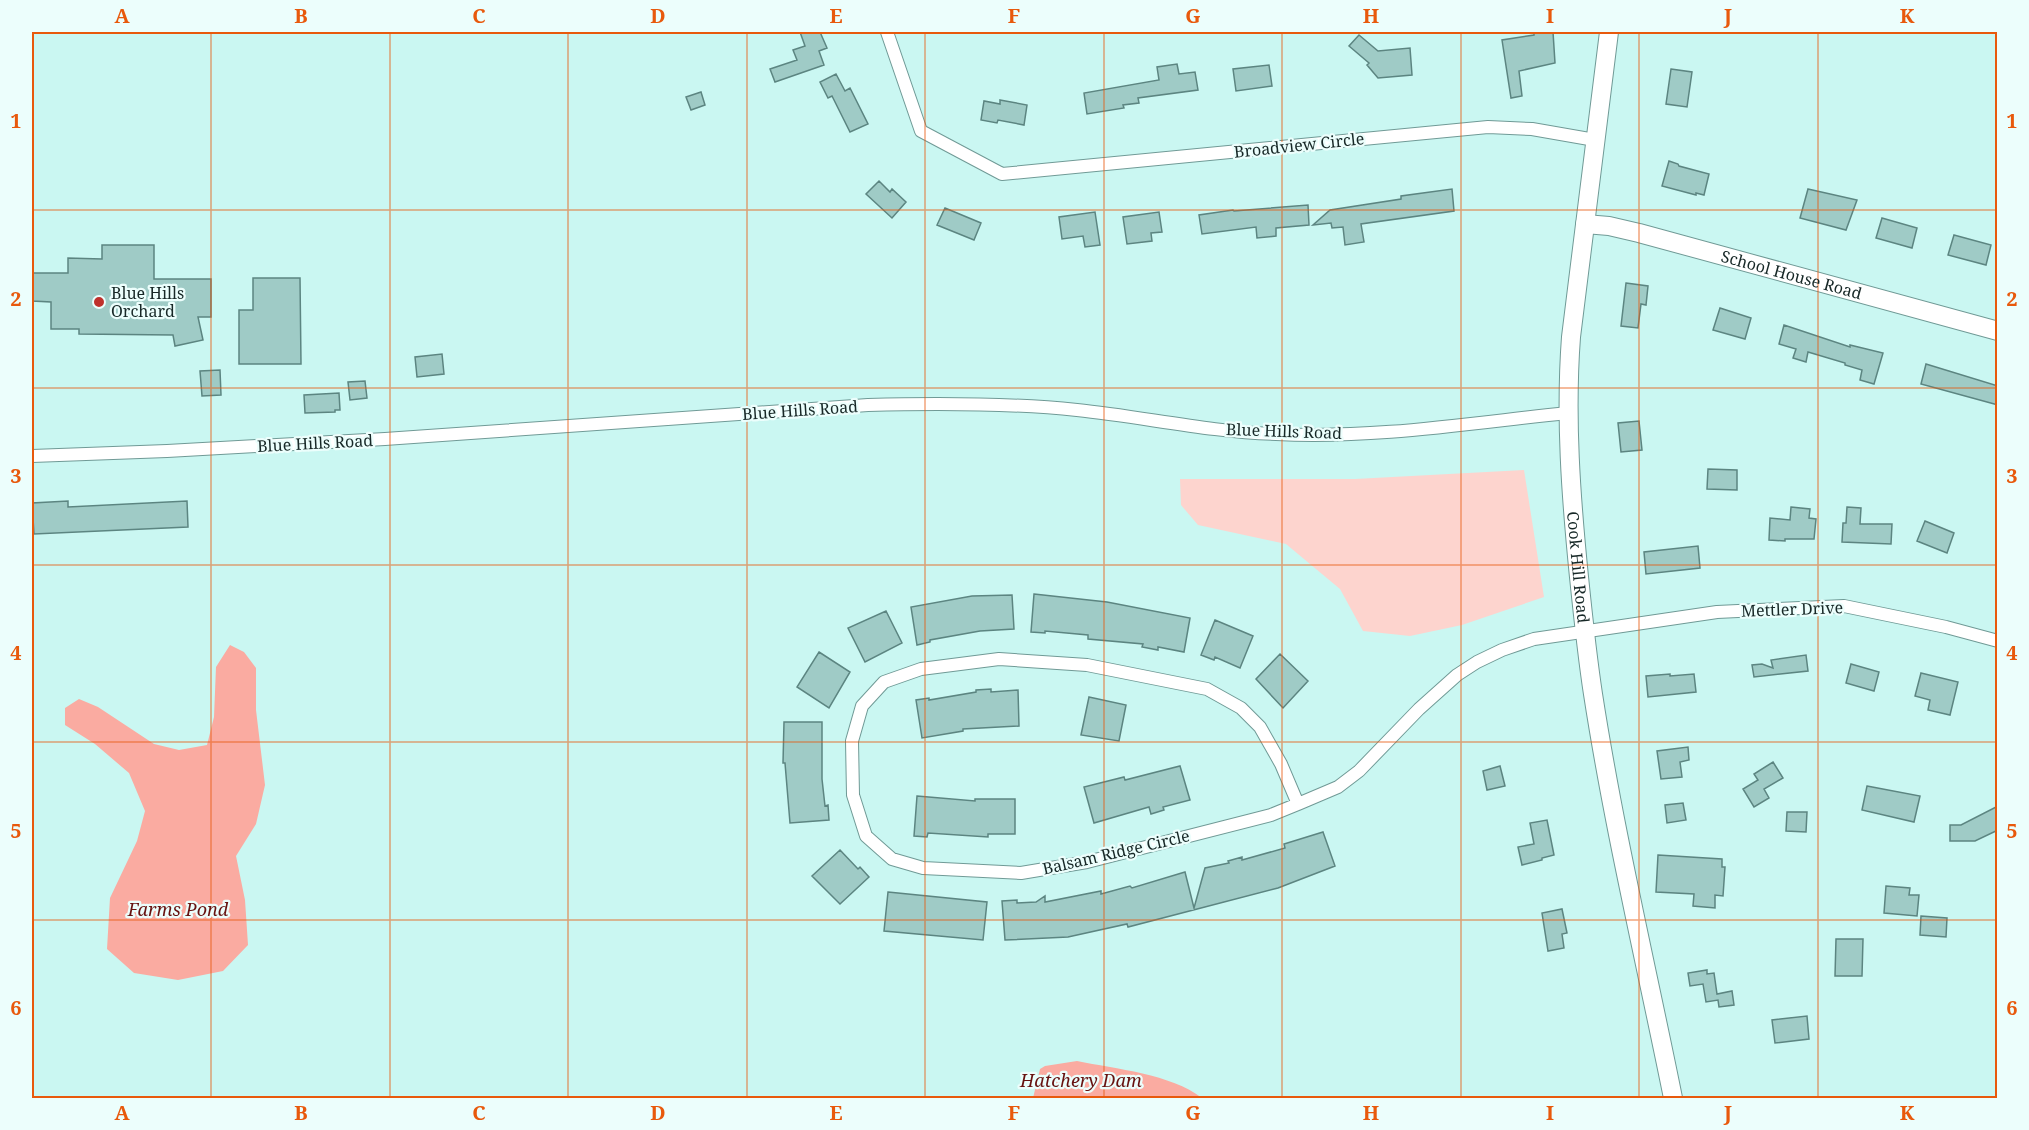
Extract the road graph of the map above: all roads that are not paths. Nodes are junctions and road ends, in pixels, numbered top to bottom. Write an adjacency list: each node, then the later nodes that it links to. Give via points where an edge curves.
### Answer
1 (887, 32): 3 (street, Broadview Circle, via 921,131 1002,174 1488,127 1532,129)
2 (1609, 32): 3 (street, Cook Hill Road)
3 (1595, 140): 4 (street, Cook Hill Road)
4 (1585, 224): 5 (street, School House Road, via 1639,233); 6 (street, Cook Hill Road, via 1571,337)
5 (1998, 331)
6 (1567, 413): 7 (street, Blue Hills Road, via 1392,431 1286,435 1075,410 924,403 374,440); 8 (street, Cook Hill Road)
7 (32, 456)
8 (1585, 631): 9 (street, Mettler Drive, via 1724,612 1844,606); 10 (street, Balsam Ridge Circle, via 1534,639 1477,662 1419,709 1359,771 1338,787); 11 (street, Cook Hill Road, via 1609,783)
9 (1998, 641)
10 (1298, 804): 10 (street, Balsam Ridge Circle, via 1271,815 1086,862 1022,873 923,868 892,859 867,836 853,795 852,741 862,706 884,682 921,669 999,659 1087,665 1207,689 1240,708 1260,727)
11 (1673, 1098)

